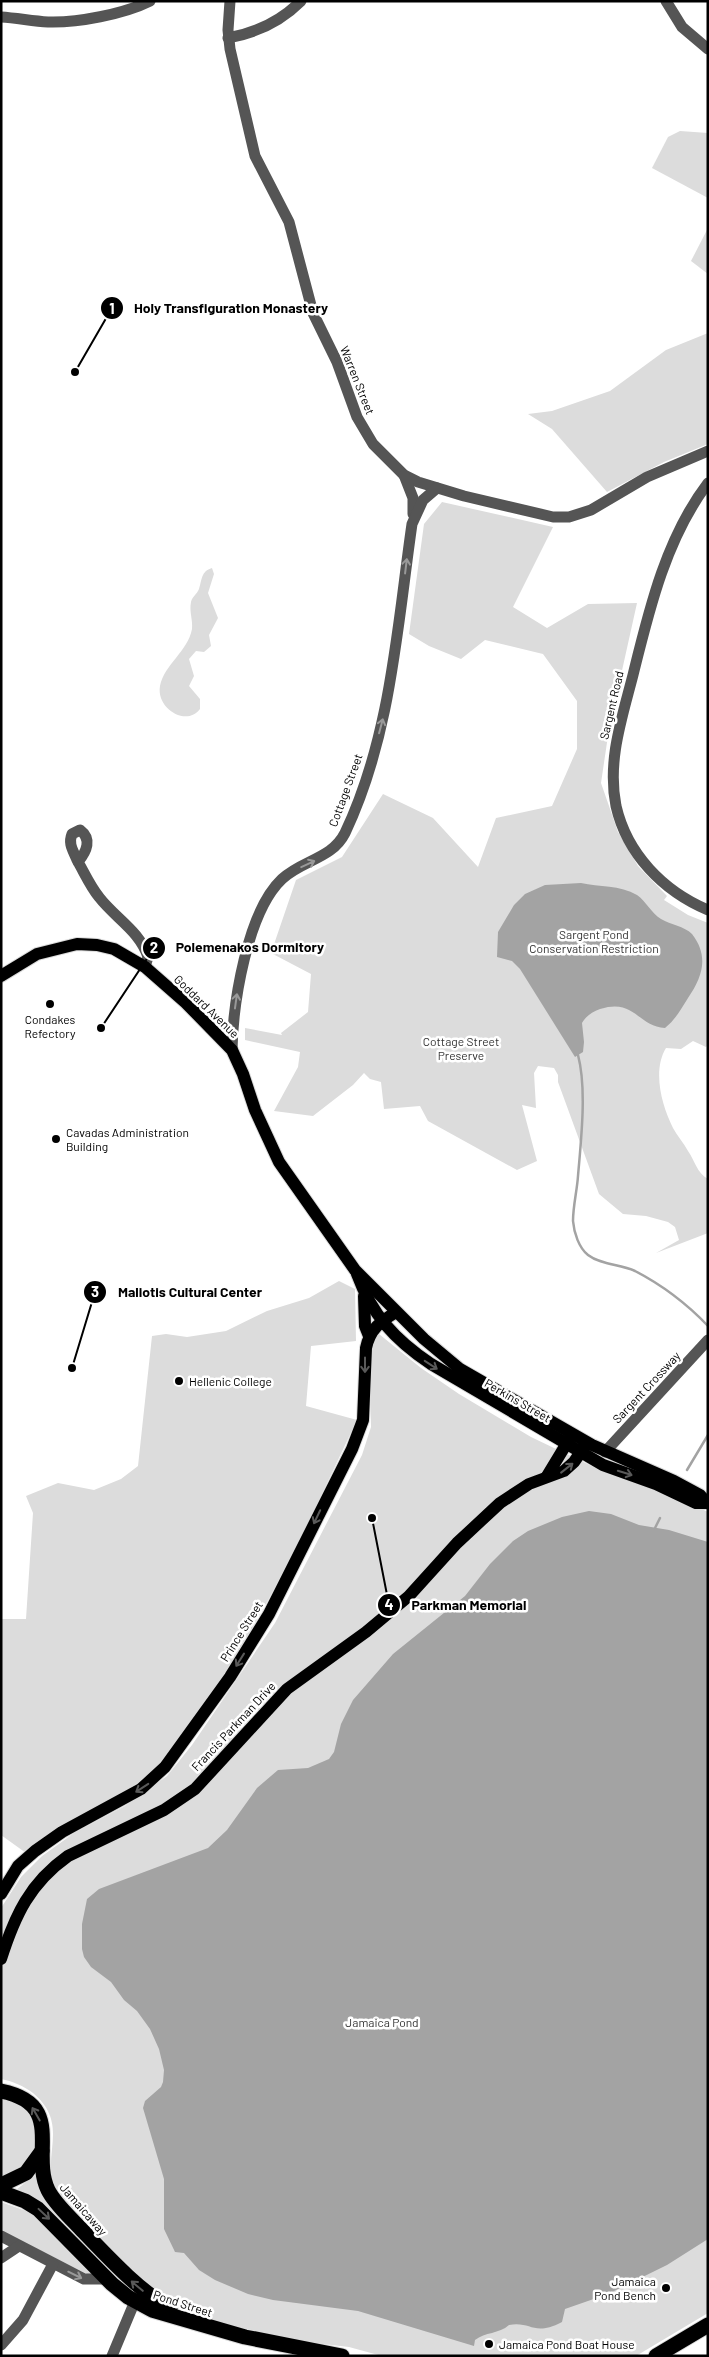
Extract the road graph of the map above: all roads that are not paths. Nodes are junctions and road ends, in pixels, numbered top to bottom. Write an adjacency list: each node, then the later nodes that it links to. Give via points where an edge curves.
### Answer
1 (150, 1): 5 (street, via 68,22)
2 (230, 1): 6 (street, Warren Street)
3 (301, 1): 6 (street, via 287,14 262,28)
4 (666, 1): 7 (street, via 682,27)
5 (1, 17)
6 (228, 38): 9 (street, Warren Street, via 253,149 264,178 289,222 315,318 337,362 363,429 378,450)
7 (708, 48)
8 (708, 451): 11 (street, Warren Street, via 647,476 591,510 573,517 553,517)
9 (404, 475): 11 (street, Warren Street); 12 (street, Cottage Street, via 413,498)
10 (708, 482): 14 (street, Sargent Road, via 681,528 650,607 620,724 614,780 620,818 630,842 643,861 668,888)
11 (437, 488): 12 (street, Cottage Street, via 423,500)
12 (412, 524): 17 (street, Cottage Street, one-way to 12, via 238,988 262,909 282,879 336,846 362,788 384,716 391,680)
13 (78, 862): 15 (street, via 98,897 139,939 148,957)
14 (708, 910)
15 (145, 966): 16 (main road, Goddard Avenue, via 114,949 77,944 37,954); 17 (main road, Goddard Avenue)
16 (1, 976)
17 (232, 1050): 18 (main road, Cottage Street, via 279,1162)
18 (316, 1214): 19 (main road, Perkins Street)
19 (355, 1270): 20 (main road, Perkins Street); 21 (main road, Perkins Street)
20 (364, 1293): 22 (main road, Perkins Street); 23 (main road, Prince Street)
21 (396, 1312): 22 (main road); 25 (main road, Perkins Street, via 450,1362)
22 (381, 1322): 23 (main road); 25 (main road, Perkins Street, one-way to 25, via 431,1364)
23 (369, 1336): 30 (main road, Prince Street, one-way to 30, via 363,1420 352,1449 269,1614 230,1676 191,1734 154,1780 35,1851 18,1866)
24 (708, 1340): 27 (street, Sargent Crossway)
25 (569, 1439): 26 (main road, Perkins Street); 28 (main road)
26 (585, 1447): 27 (main road, Perkins Street); 28 (main road, Francis Parkman Drive, one-way to 26, via 564,1472); 29 (main road, Perkins Street, one-way to 29, via 616,1470 696,1503)
27 (605, 1452): 29 (main road, Perkins Street, via 674,1481 700,1495)
28 (547, 1476): 31 (main road, Francis Parkman Drive, via 500,1503 457,1543 409,1596 366,1632 287,1689 242,1734 195,1789 164,1810 68,1856 46,1874 23,1905)
29 (707, 1503)
30 (1, 1894)
31 (1, 1959)
32 (4, 2090): 33 (highway, Jamaicaway, one-way to 32, via 42,2128 37,2114 23,2100)
33 (43, 2150): 34 (highway, via 26,2173); 42 (highway, Jamaicaway, one-way to 33, via 137,2286 57,2203 44,2179)
34 (1, 2185)
35 (1, 2192): 40 (highway, one-way to 40, via 25,2200 42,2212)
36 (1, 2236): 37 (street)
37 (19, 2246): 38 (street); 39 (street)
38 (1, 2258)
39 (53, 2264): 40 (street, one-way to 40, via 84,2280); 44 (street, via 23,2320)
40 (106, 2279): 41 (highway, Pond Street)
41 (135, 2301): 42 (highway, Pond Street, via 157,2312); 46 (street)
42 (193, 2321): 45 (highway, Pond Street)
43 (708, 2325): 48 (highway)
44 (1, 2344)
45 (293, 2351): 47 (highway, Pond Street)
46 (112, 2356)
47 (342, 2356)
48 (656, 2356)

